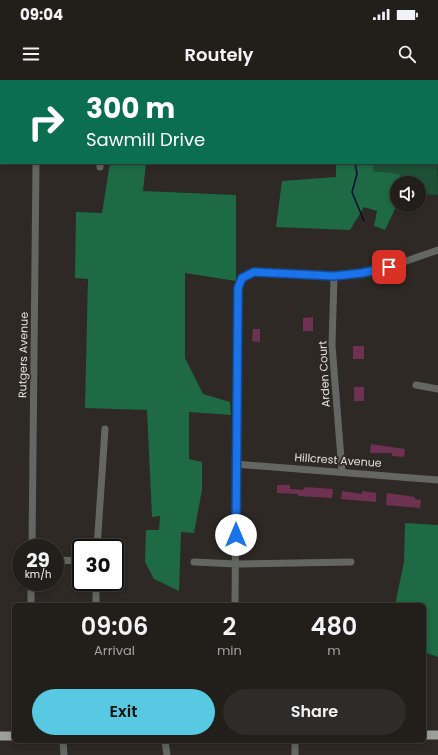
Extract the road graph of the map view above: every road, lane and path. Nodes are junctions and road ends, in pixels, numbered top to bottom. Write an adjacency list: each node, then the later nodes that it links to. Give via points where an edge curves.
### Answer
1 (36, 164): 10 (street, Rutgers Avenue)
2 (438, 250): 3 (street, via 376,271)
3 (334, 276): 7 (street, via 254,272 242,278 238,288); 8 (street, Arden Court, via 332,345)
4 (416, 385): 5 (street)
5 (438, 389)
6 (105, 429): 11 (street)
7 (235, 464): 8 (street, Hillcrest Avenue); 14 (street)
8 (342, 471): 9 (street, Hillcrest Avenue)
9 (438, 480)
10 (32, 539)
11 (98, 539)
12 (194, 562): 14 (street)
13 (351, 562): 14 (street)
14 (236, 564): 19 (street)
15 (31, 591): 17 (street)
16 (96, 591): 18 (street)
17 (31, 603)
18 (96, 603)
19 (235, 603)
20 (426, 735): 21 (main road)
21 (438, 735)
22 (0, 736): 23 (main road)
23 (12, 736)
24 (64, 743): 27 (street)
25 (165, 743): 28 (street)
26 (295, 743): 29 (street)
27 (64, 755)
28 (167, 755)
29 (295, 755)

